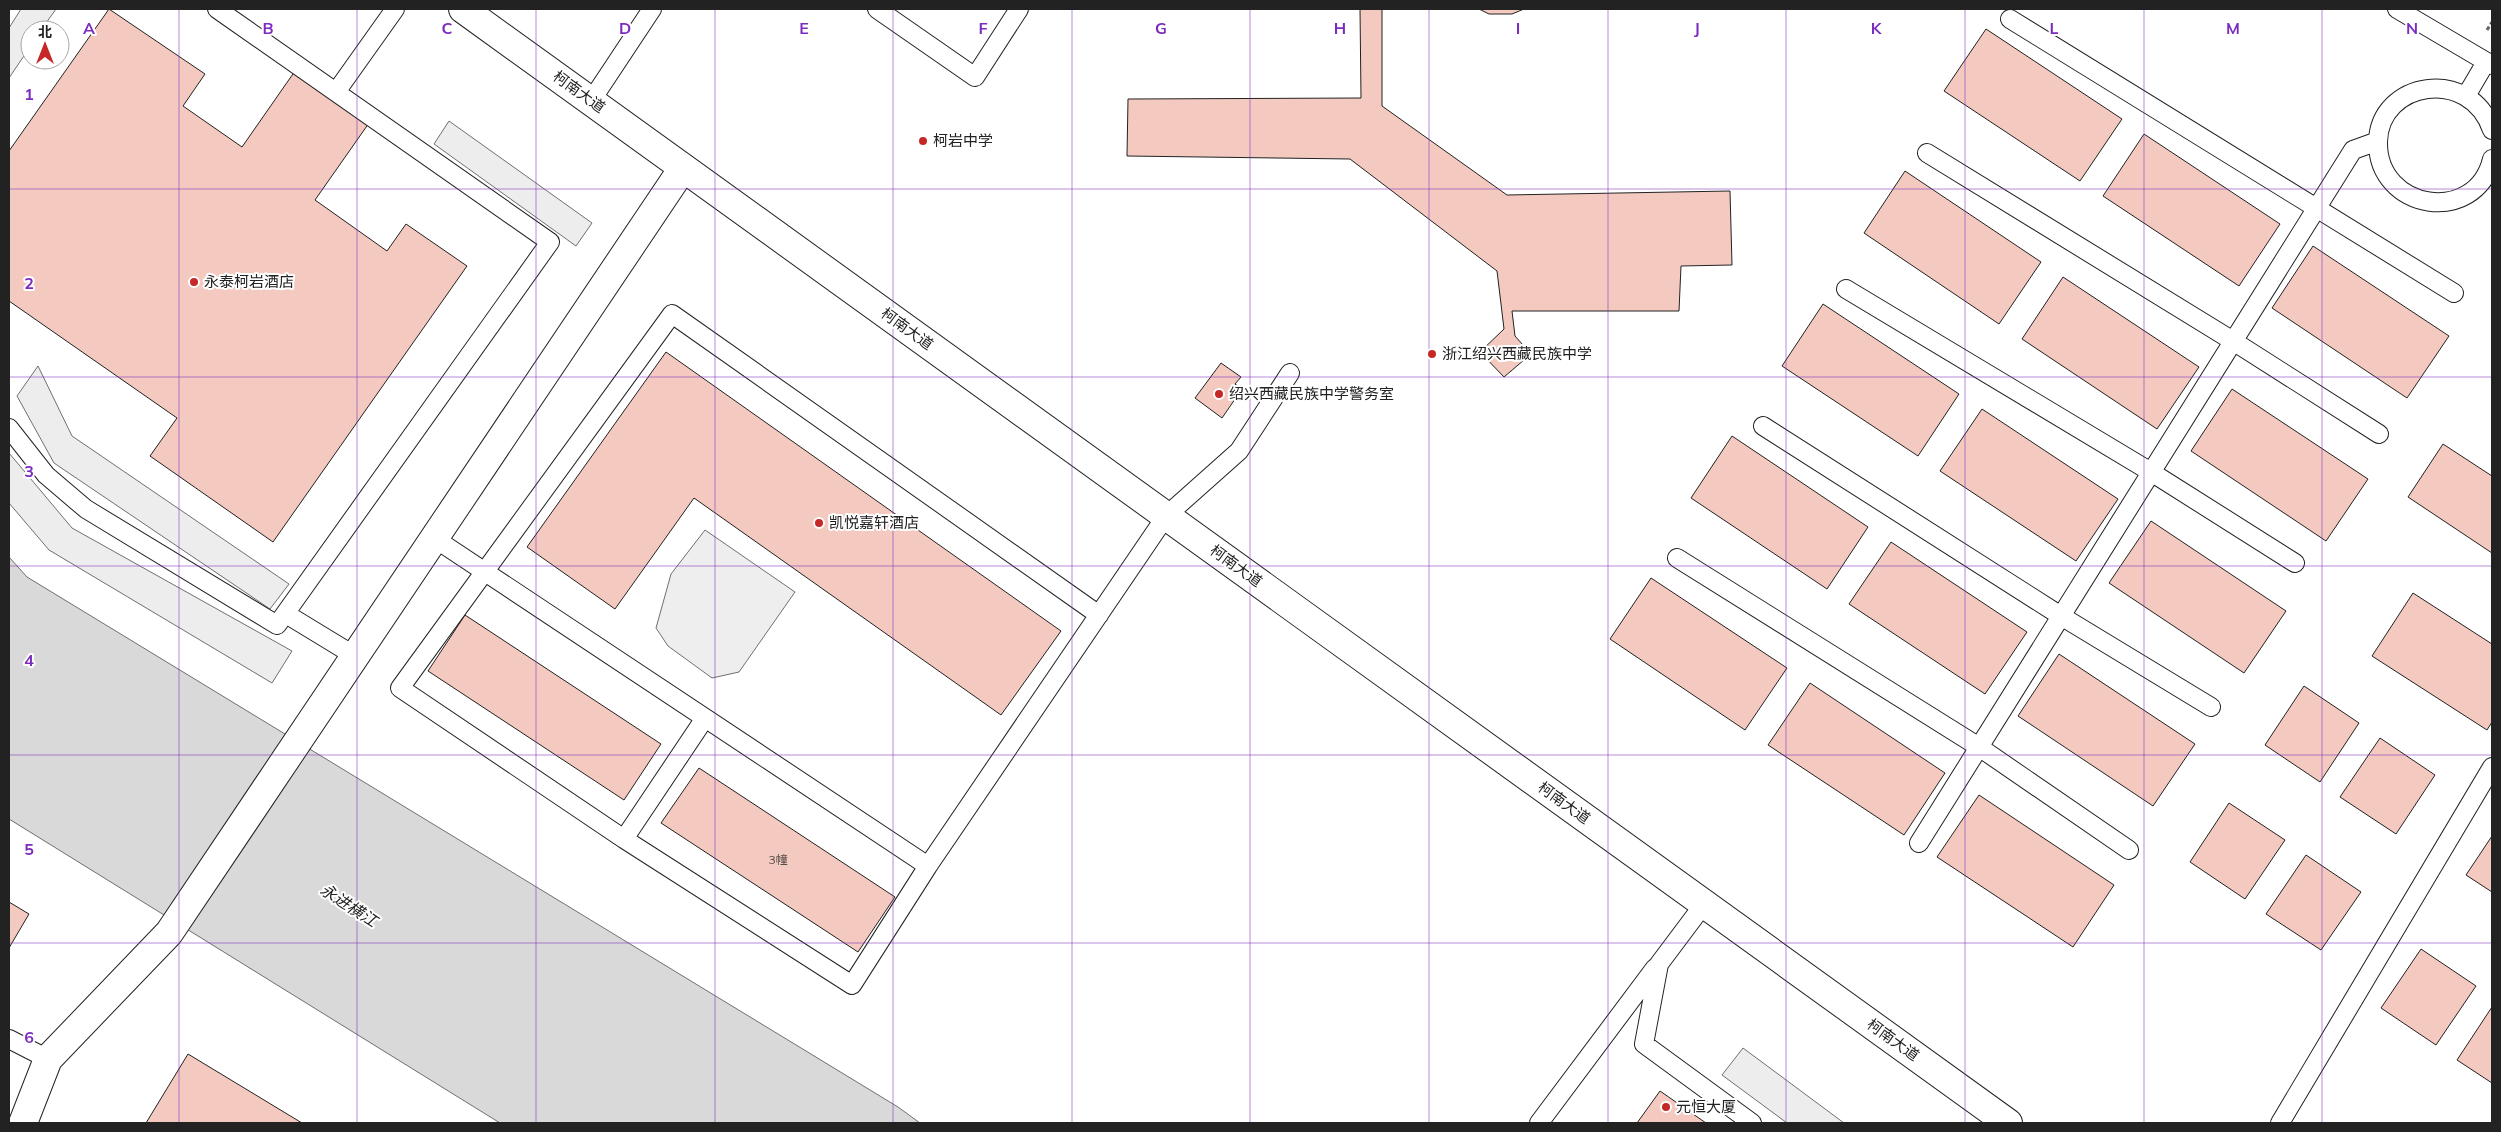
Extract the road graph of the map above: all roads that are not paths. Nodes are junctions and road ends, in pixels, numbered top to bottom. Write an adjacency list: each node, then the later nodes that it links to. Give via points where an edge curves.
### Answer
1 (217, 9): 10 (lane)
2 (395, 9): 10 (lane)
3 (463, 9): 12 (main road, 柯南大道)
4 (652, 9): 12 (lane)
5 (877, 9): 6 (lane, via 975,77)
6 (1018, 9)
7 (2398, 9): 9 (lane)
8 (2010, 18): 19 (lane)
9 (2489, 64): 11 (lane)
10 (336, 92): 33 (lane, via 550,242)
11 (2466, 96): 13 (lane, via 2488,118); 14 (lane, via 2438,88 2410,94 2394,106 2383,122)
12 (591, 101): 17 (main road, 柯南大道)
13 (2492, 130)
14 (2378, 141): 18 (lane, via 2380,160 2387,176 2400,191 2416,200 2453,201); 19 (lane, via 2354,150)
15 (1927, 153): 22 (lane)
16 (2492, 159): 18 (lane)
17 (683, 168): 28 (main road, 柯南大道); 29 (main road)
18 (2488, 183)
19 (2316, 208): 21 (lane); 22 (lane)
20 (1846, 288): 27 (lane)
21 (2454, 293)
22 (2233, 340): 26 (lane); 27 (lane)
23 (1290, 373): 28 (lane, via 1238,451)
24 (1763, 426): 35 (lane)
25 (9, 428): 33 (lane, via 46,475 86,509 277,625)
26 (2378, 434)
27 (2151, 472): 31 (lane); 35 (lane)
28 (1166, 516): 34 (lane); 45 (main road, 柯南大道)
29 (434, 538): 32 (lane); 36 (main road)
30 (1677, 558): 39 (lane)
31 (2295, 563)
32 (486, 572): 34 (lane, via 672,314); 38 (lane); 41 (lane, via 400,688)
33 (286, 614): 36 (lane)
34 (1099, 615): 44 (lane)
35 (2061, 616): 37 (lane); 39 (lane)
36 (355, 656): 48 (main road, via 169,933)
37 (2211, 707)
38 (704, 718): 41 (lane); 44 (lane)
39 (1979, 747): 42 (lane); 43 (lane)
40 (2492, 768): 53 (lane)
41 (624, 838): 44 (lane, via 852,985)
42 (1919, 843)
43 (2129, 850)
44 (928, 866)
45 (1704, 904): 46 (lane); 52 (main road, 柯南大道)
46 (1659, 964): 50 (lane); 51 (lane, via 1644,1044)
47 (9, 1039): 48 (lane)
48 (48, 1059): 49 (main road)
49 (26, 1122)
50 (1539, 1123)
51 (1752, 1123)
52 (2008, 1123)
53 (2280, 1123)

